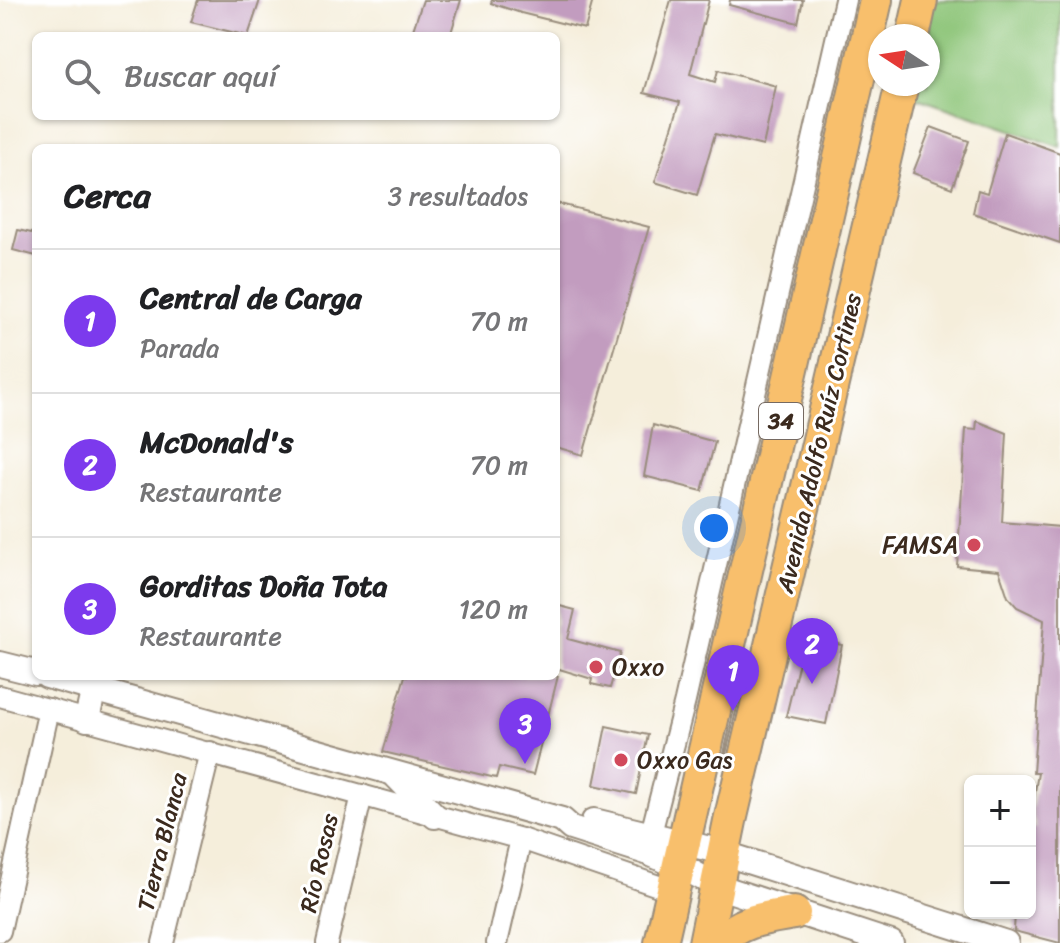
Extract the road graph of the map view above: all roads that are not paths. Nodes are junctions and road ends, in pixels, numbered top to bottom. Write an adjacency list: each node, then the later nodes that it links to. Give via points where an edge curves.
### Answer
1 (845, 0): 11 (street)
2 (876, 0): 11 (main road, Avenida Adolfo Ruíz Cortines / 34, via 760,512)
3 (921, 0): 4 (main road)
4 (916, 24)
5 (899, 96): 20 (main road, Avenida Adolfo Ruíz Cortines / 34)
6 (0, 664): 7 (street)
7 (32, 672)
8 (63, 680): 9 (street)
9 (94, 688): 13 (street); 15 (street)
10 (0, 696): 12 (street)
11 (699, 704): 19 (street); 21 (main road, Avenida Adolfo Ruíz Cortines / 34)
12 (49, 709): 13 (street); 24 (street)
13 (87, 719): 14 (street)
14 (210, 752): 16 (street); 25 (street, Tierra Blanca)
15 (395, 774): 17 (street); 19 (street, via 562,820 571,828)
16 (362, 795): 17 (street); 26 (street, Río Rosas)
17 (435, 816): 18 (street)
18 (521, 839): 21 (street); 27 (street)
19 (649, 843): 21 (street)
20 (724, 854): 21 (street); 22 (main road, Avenida Adolfo Ruíz Cortines / 34); 32 (street)
21 (679, 866): 22 (street); 28 (main road, Avenida Adolfo Ruíz Cortines / 34)
22 (717, 886): 23 (street); 29 (main road, Avenida Adolfo Ruíz Cortines / 34)
23 (794, 913): 30 (main road, via 751,921); 31 (street)
24 (0, 931)
25 (163, 943)
26 (327, 943)
27 (497, 943)
28 (661, 943)
29 (705, 943)
30 (719, 943)
31 (891, 943)
32 (1006, 943)

